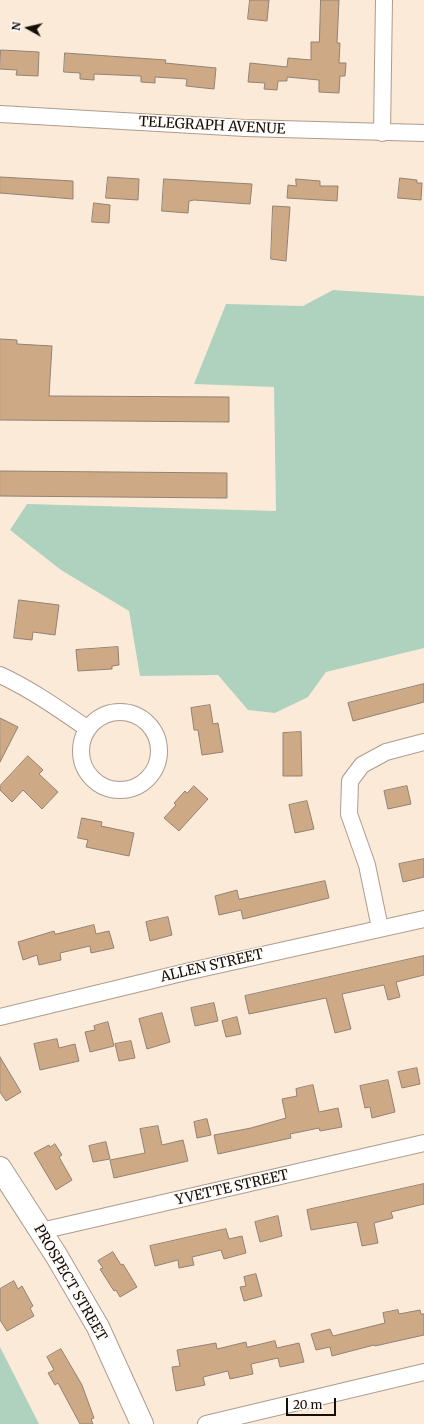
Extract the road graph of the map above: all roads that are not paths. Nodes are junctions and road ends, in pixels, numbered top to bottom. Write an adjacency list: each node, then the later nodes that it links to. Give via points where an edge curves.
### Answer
1 (384, 0): 3 (street)
2 (0, 114): 3 (street, TELEGRAPH AVENUE, via 237,128)
3 (382, 133): 4 (street, TELEGRAPH AVENUE)
4 (424, 134)
5 (0, 675): 6 (street)
6 (88, 728): 6 (street, via 82,743 82,758 87,772 98,784 112,789 128,790 142,784 153,773 159,759 159,743 153,729 142,718 128,712 113,712 99,718)
7 (424, 742): 9 (street, via 386,752 362,765 350,781 349,814 368,865)
8 (424, 919): 9 (street, ALLEN STREET)
9 (380, 928): 10 (street, ALLEN STREET)
10 (0, 1017)
11 (424, 1143): 13 (street, YVETTE STREET)
12 (0, 1168): 13 (main road, PROSPECT STREET)
13 (41, 1231): 15 (main road, PROSPECT STREET, via 98,1327)
14 (424, 1372): 16 (street)
15 (142, 1424)
16 (206, 1424)

